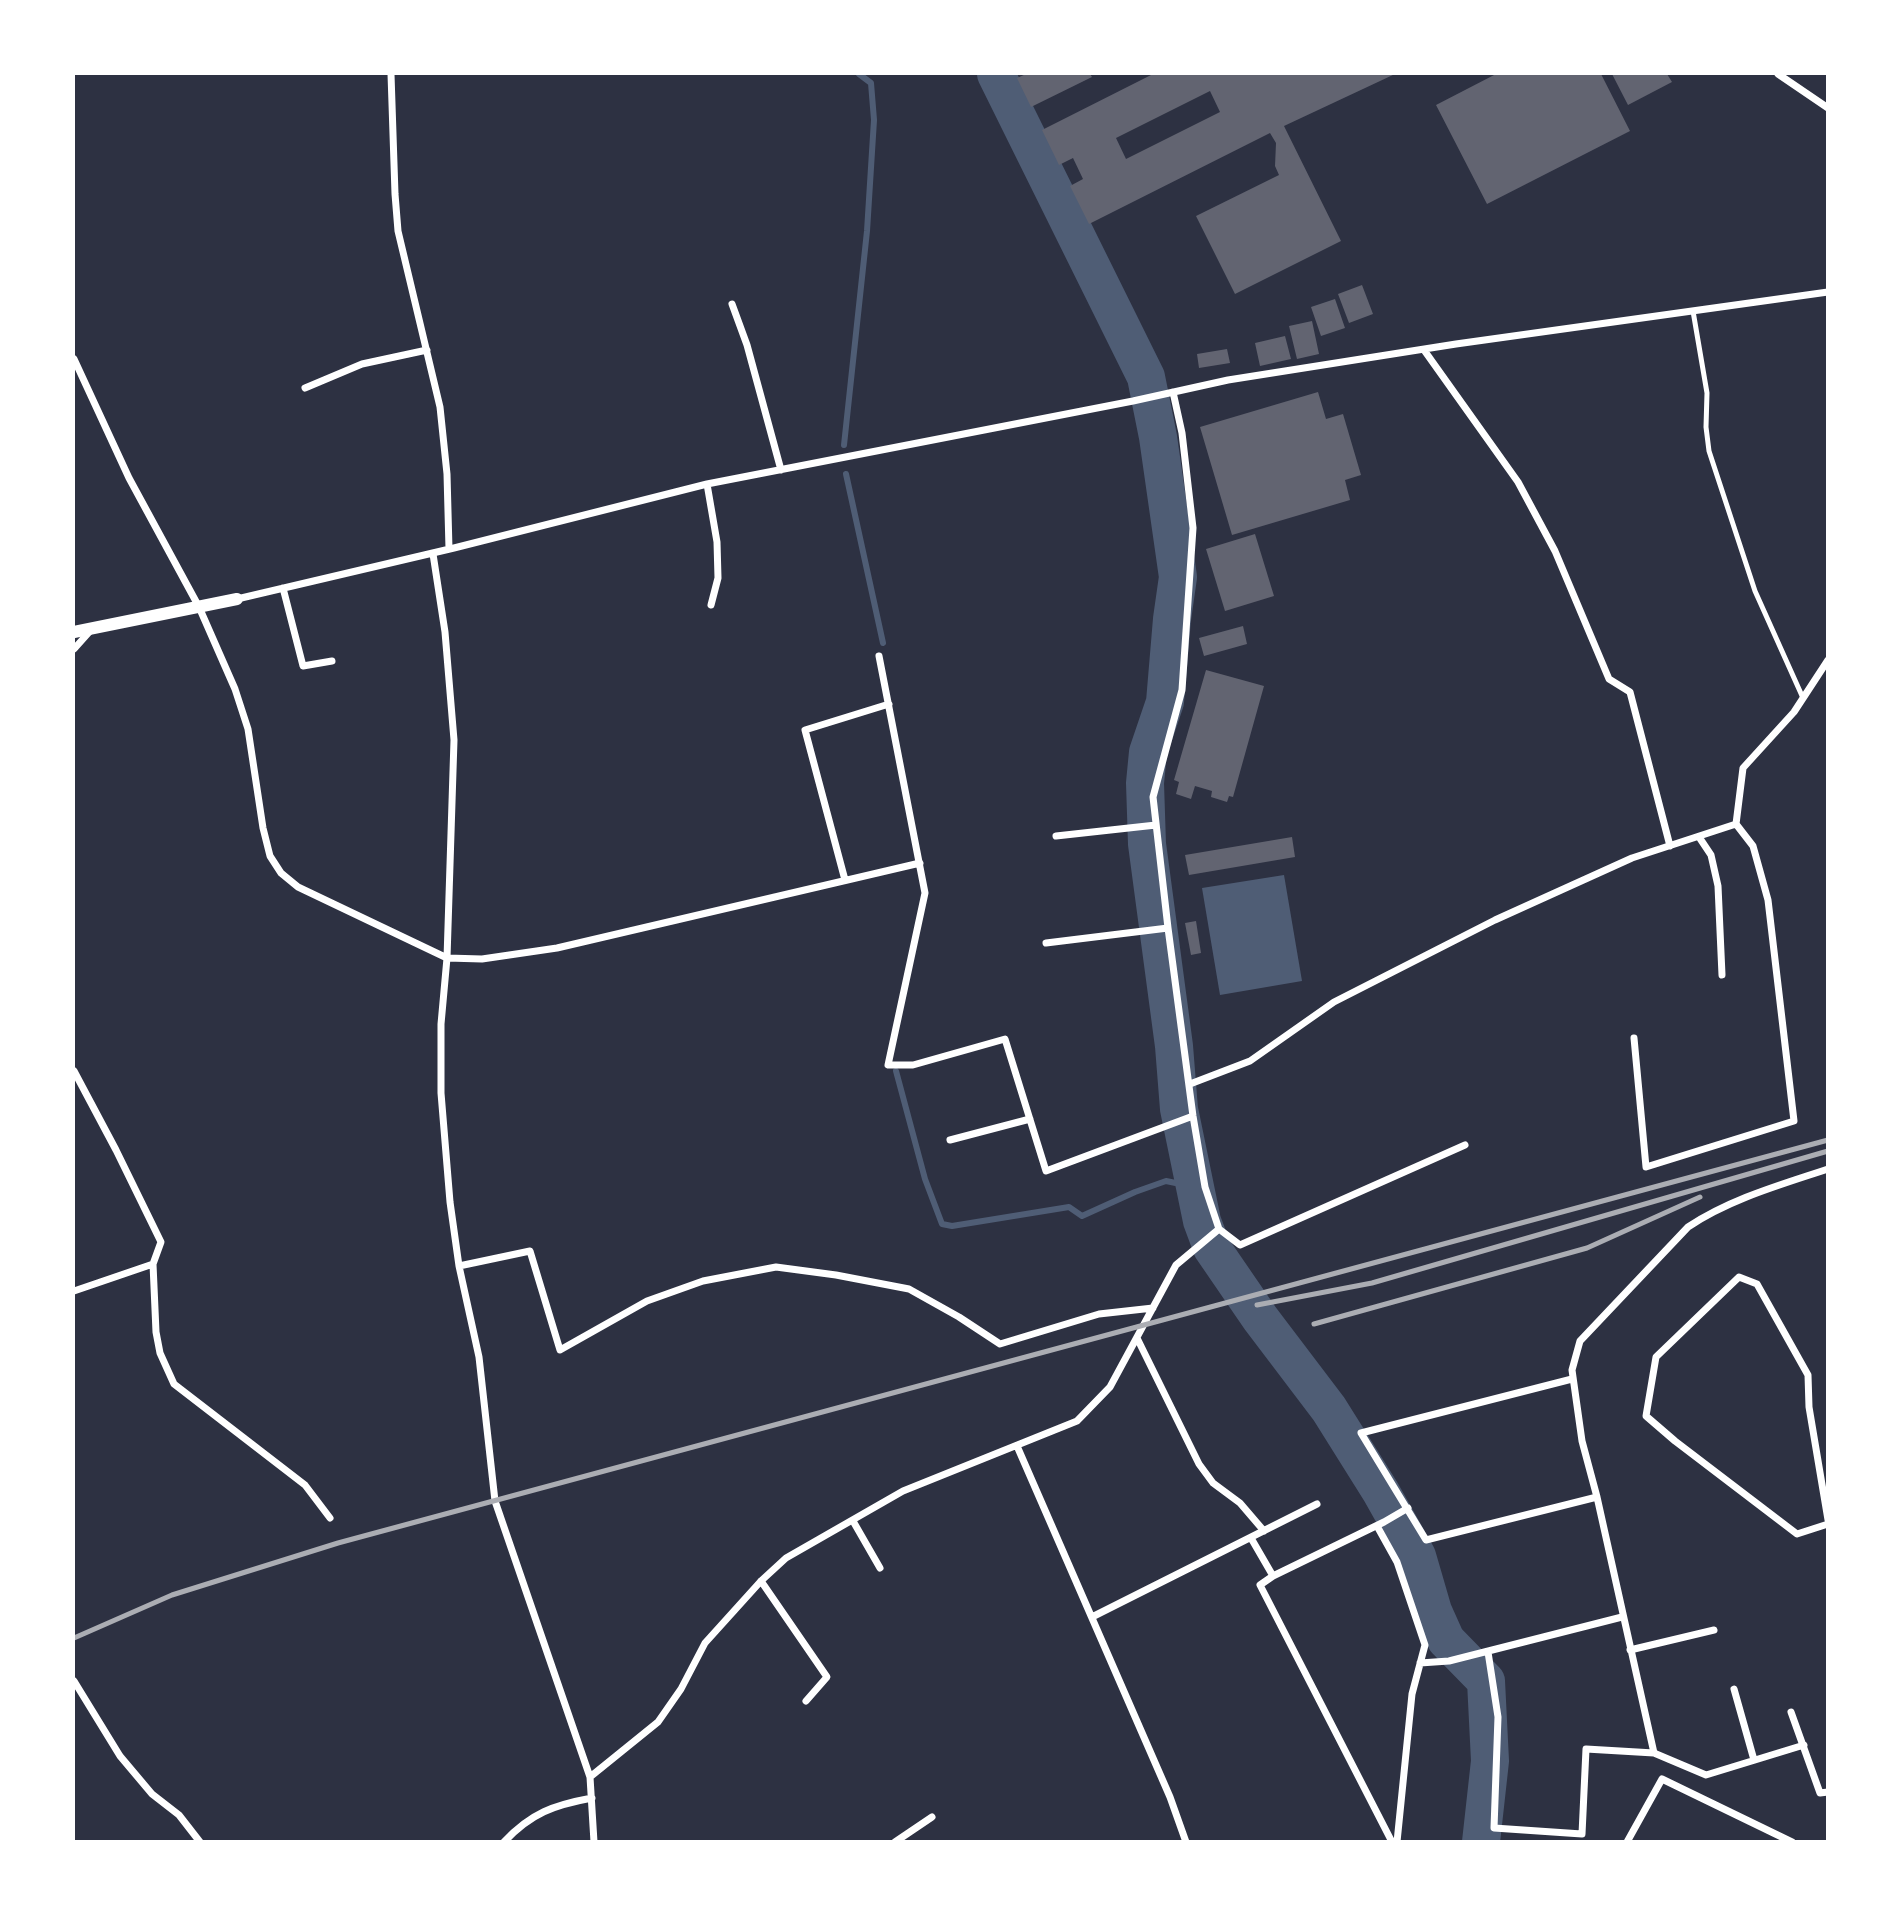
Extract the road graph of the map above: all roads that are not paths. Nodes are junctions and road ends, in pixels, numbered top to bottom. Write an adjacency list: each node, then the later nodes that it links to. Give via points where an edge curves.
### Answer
1 (391, 74): 7 (street, via 398,231)
2 (1778, 74): 3 (street)
3 (1828, 108)
4 (1828, 292): 6 (street)
5 (732, 304): 12 (street)
6 (1693, 311): 8 (street); 26 (lane, via 1707,393 1709,451 1755,591)
7 (426, 350): 10 (street, via 362,364); 14 (street, via 440,408)
8 (1424, 350): 11 (street); 32 (street, via 1518,482 1555,551 1609,678 1630,692)
9 (74, 359): 19 (street, via 130,478)
10 (305, 388)
11 (1171, 393): 12 (street); 29 (street, via 1182,433 1193,528 1182,690 1153,797)
12 (781, 470): 13 (street)
13 (707, 484): 14 (street); 18 (street, via 717,542 718,578)
14 (449, 549): 15 (street)
15 (432, 554): 16 (street); 37 (street, via 445,632 454,740)
16 (283, 588): 17 (street); 25 (street, via 303,666)
17 (237, 599): 19 (street)
18 (711, 605)
19 (200, 607): 20 (street); 37 (street, via 248,729 263,828 270,856 281,873 298,887)
20 (92, 630): 21 (street); 22 (street)
21 (74, 632)
22 (74, 649)
23 (879, 656): 27 (street)
24 (1828, 660): 26 (street)
25 (332, 662)
26 (1804, 698): 28 (street, via 1743,768)
27 (888, 704): 33 (street); 34 (street, via 805,730)
28 (1736, 824): 31 (street); 39 (street, via 1753,846 1768,900 1794,1121 1646,1167)
29 (1155, 825): 30 (street); 35 (street)
30 (1056, 836)
31 (1699, 837): 32 (street); 38 (street, via 1711,855 1718,886)
32 (1670, 846): 41 (street, via 1632,858 1496,920 1334,1002 1250,1060)
33 (920, 863): 34 (street); 43 (street, via 925,893 888,1065 913,1065 1005,1039)
34 (845, 880): 37 (street, via 557,948 482,960)
35 (1167, 928): 36 (street); 41 (street)
36 (1046, 943)
37 (447, 958): 49 (street, via 441,1093)
38 (1722, 975)
39 (1634, 1038)
40 (74, 1071): 48 (street, via 161,1242)
41 (1190, 1084): 42 (street)
42 (1193, 1116): 43 (street, via 1046,1171); 47 (street, via 1205,1187)
43 (1030, 1119): 44 (street)
44 (950, 1140)
45 (1465, 1145): 47 (street, via 1240,1245)
46 (1828, 1170): 53 (street, via 1709,1213 1688,1227 1580,1341)
47 (1219, 1229): 51 (street, via 1175,1265)
48 (153, 1264): 50 (street); 58 (street, via 156,1332 174,1384 305,1485)
49 (459, 1266): 51 (street, via 530,1251 560,1350 647,1301 703,1281 776,1267 909,1289 1000,1344 1099,1314); 80 (street, via 479,1357 495,1501)
50 (74, 1291)
51 (1153, 1308): 52 (street)
52 (1137, 1338): 54 (street, via 1110,1387 1077,1421); 62 (street, via 1199,1464)
53 (1572, 1379): 55 (street); 57 (street, via 1361,1433)
54 (1017, 1447): 59 (street, via 903,1491); 67 (street)
55 (1597, 1497): 57 (street, via 1426,1540); 68 (street)
56 (1317, 1504): 62 (street)
57 (1408, 1508): 61 (street)
58 (330, 1518)
59 (853, 1521): 64 (street); 66 (street, via 786,1558)
60 (1828, 1522): 60 (street, via 1797,1534 1646,1416 1656,1357 1740,1277 1758,1284 1808,1375)
61 (1381, 1524): 65 (street); 72 (street, via 1425,1645)
62 (1264, 1531): 63 (street)
63 (1251, 1538): 65 (street); 67 (street)
64 (880, 1568)
65 (1273, 1576): 90 (street, via 1260,1585)
66 (761, 1581): 75 (street, via 827,1677); 80 (street, via 705,1643 658,1722)
67 (1092, 1616): 89 (street)
68 (1622, 1618): 70 (street); 71 (street)
69 (1714, 1630): 70 (street)
70 (1630, 1650): 78 (street)
71 (1484, 1652): 72 (street); 84 (street, via 1498,1717 1494,1828)
72 (1420, 1664): 90 (street, via 1412,1694)
73 (74, 1681): 85 (street, via 120,1756)
74 (1734, 1689): 79 (street)
75 (806, 1701)
76 (1791, 1712): 77 (street)
77 (1804, 1745): 79 (street); 81 (street, via 1820,1793)
78 (1654, 1753): 79 (street, via 1706,1775); 84 (street, via 1586,1749 1582,1835)
79 (1754, 1760)
80 (590, 1777): 82 (street)
81 (1828, 1792)
82 (592, 1798): 86 (street, via 560,1804 530,1817); 87 (street)
83 (932, 1817): 88 (street)
84 (1540, 1831): 91 (street)
85 (201, 1842)
86 (504, 1842)
87 (594, 1842)
88 (895, 1842)
89 (1186, 1842)
90 (1395, 1842)
91 (1539, 1842)
92 (1628, 1842): 93 (street, via 1662,1779)
93 (1792, 1842)

